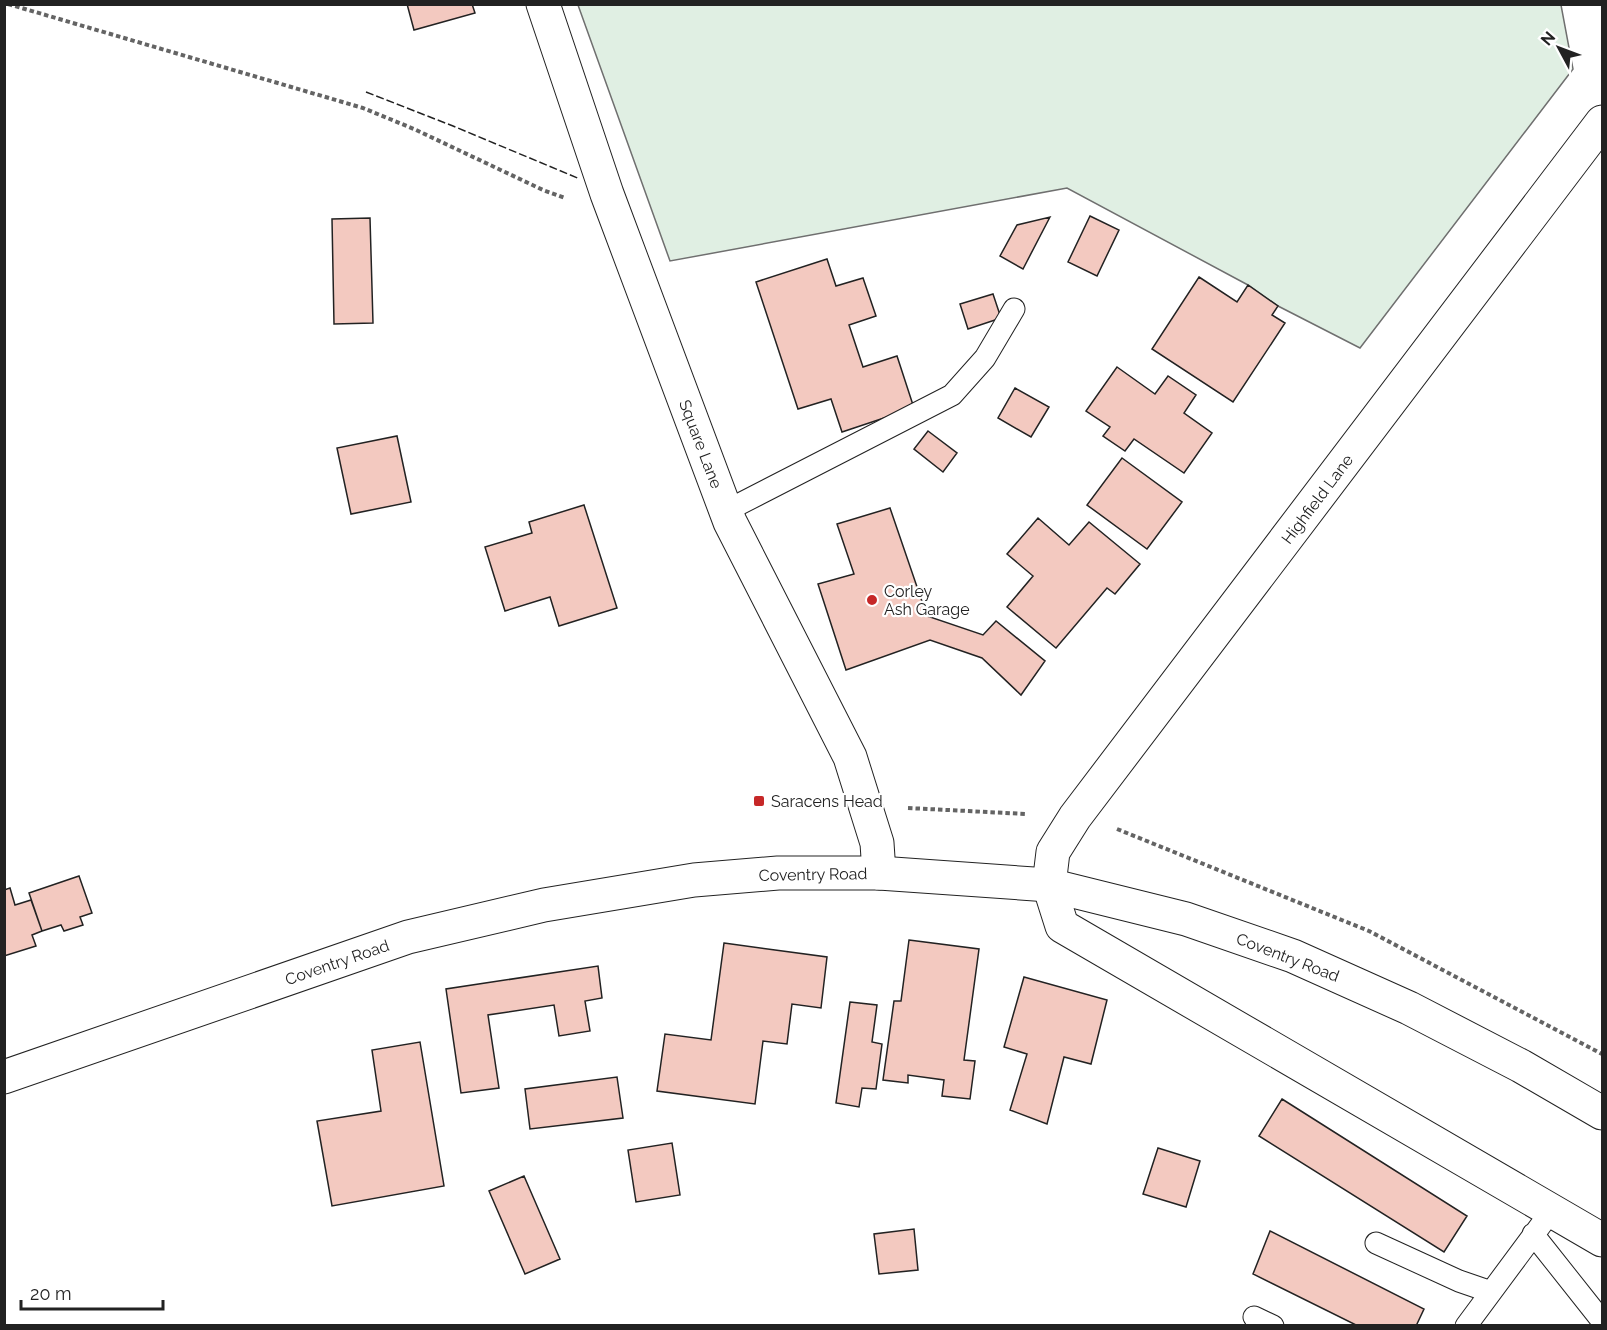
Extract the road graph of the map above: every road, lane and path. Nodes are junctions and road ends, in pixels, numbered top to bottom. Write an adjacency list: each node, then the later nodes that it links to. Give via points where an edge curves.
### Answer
1 (8, 4): 4 (path, via 363,108 569,200)
2 (543, 4): 4 (street, Square Lane)
3 (1602, 122): 8 (street, Highfield Lane, via 1075,817 1053,852)
4 (607, 194): 6 (street, Square Lane)
5 (1014, 309): 6 (lane, via 985,357 952,395)
6 (726, 511): 7 (street, Square Lane, via 850,757 877,843)
7 (879, 873): 8 (street, Coventry Road); 9 (street, Coventry Road, via 778,873 694,880 544,905 408,937)
8 (1049, 885): 10 (street, Coventry Road, via 1186,919 1293,956 1408,1008); 11 (street, via 1062,926)
9 (4, 1077)
10 (1602, 1113)
11 (1542, 1222): 12 (street); 14 (lane); 15 (lane)
12 (1602, 1240)
13 (1376, 1243): 14 (lane)
14 (1491, 1292): 16 (lane)
15 (1602, 1321)
16 (1466, 1326)

